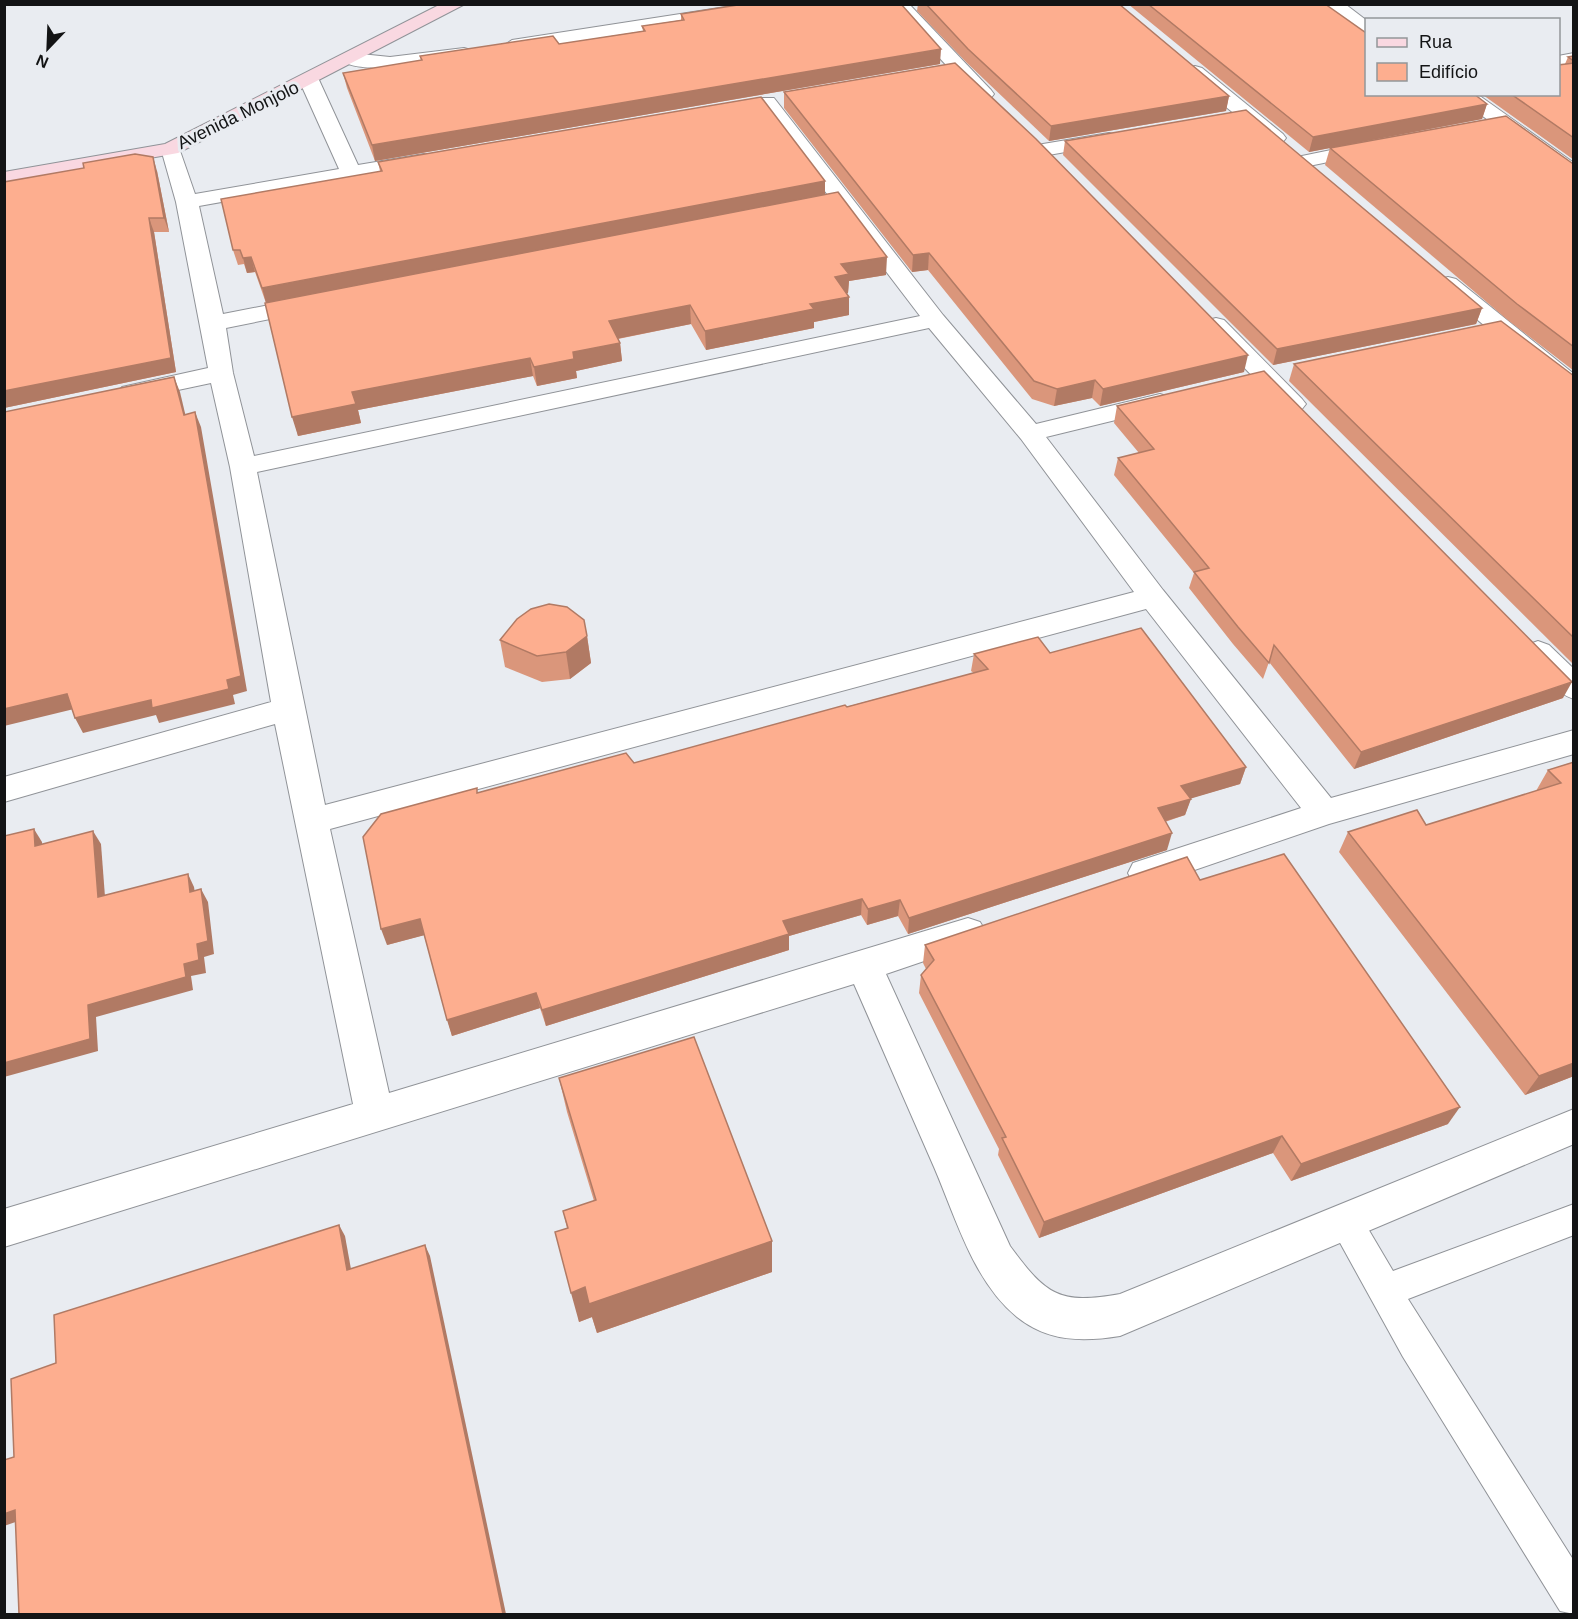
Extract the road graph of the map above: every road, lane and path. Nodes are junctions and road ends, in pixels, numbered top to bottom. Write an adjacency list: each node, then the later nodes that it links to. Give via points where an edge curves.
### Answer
1 (456, 4): 7 (street, Avenida Monjolo)
2 (783, 4): 5 (street)
3 (898, 4): 9 (street)
4 (1333, 4): 6 (street)
5 (752, 7): 7 (street, via 408,62)
6 (1365, 27)
7 (351, 59): 11 (street, Avenida Monjolo)
8 (1184, 63): 15 (street)
9 (958, 69): 10 (street); 14 (street)
10 (935, 73)
11 (309, 80): 21 (street, Avenida Monjolo); 25 (street)
12 (1465, 96): 17 (street)
13 (744, 106): 29 (street, via 778,100)
14 (1000, 110)
15 (1246, 115): 16 (street); 24 (street)
16 (1224, 119)
17 (1504, 123): 18 (street); 26 (street)
18 (1480, 127)
19 (1133, 135): 22 (street)
20 (1386, 145): 24 (street)
21 (171, 149): 28 (street, Avenida Monjolo); 30 (street)
22 (1043, 151)
23 (443, 157): 25 (street)
24 (1304, 161): 27 (street)
25 (351, 173): 30 (street)
26 (1574, 173)
27 (1322, 176)
28 (4, 178)
29 (842, 201): 31 (street); 35 (street)
30 (187, 202): 36 (street)
31 (819, 205)
32 (1428, 267): 38 (street, via 1488,331)
33 (330, 300): 36 (street)
34 (1200, 309): 41 (street)
35 (935, 320): 42 (street); 43 (street)
36 (213, 323): 37 (street)
37 (221, 373): 40 (street); 43 (street)
38 (1574, 387)
39 (1187, 395): 42 (street)
40 (107, 397)
41 (1308, 418)
42 (1030, 433): 44 (street)
43 (243, 467): 47 (street)
44 (1153, 597): 50 (street); 51 (street)
45 (1524, 638): 46 (street)
46 (1574, 688)
47 (288, 709): 49 (street); 51 (street)
48 (1574, 742): 50 (street)
49 (4, 790)
50 (1324, 813): 52 (street)
51 (312, 821): 55 (street)
52 (1111, 884)
53 (999, 921): 54 (street)
54 (864, 966): 55 (street); 58 (street, via 995,1260 1018,1292 1048,1313 1081,1321 1120,1315)
55 (375, 1116): 59 (street)
56 (1574, 1126): 58 (street)
57 (1574, 1219): 60 (lane)
58 (1346, 1221): 60 (lane)
59 (4, 1228)
60 (1386, 1291): 61 (lane, via 1415,1346)
61 (1574, 1598)

